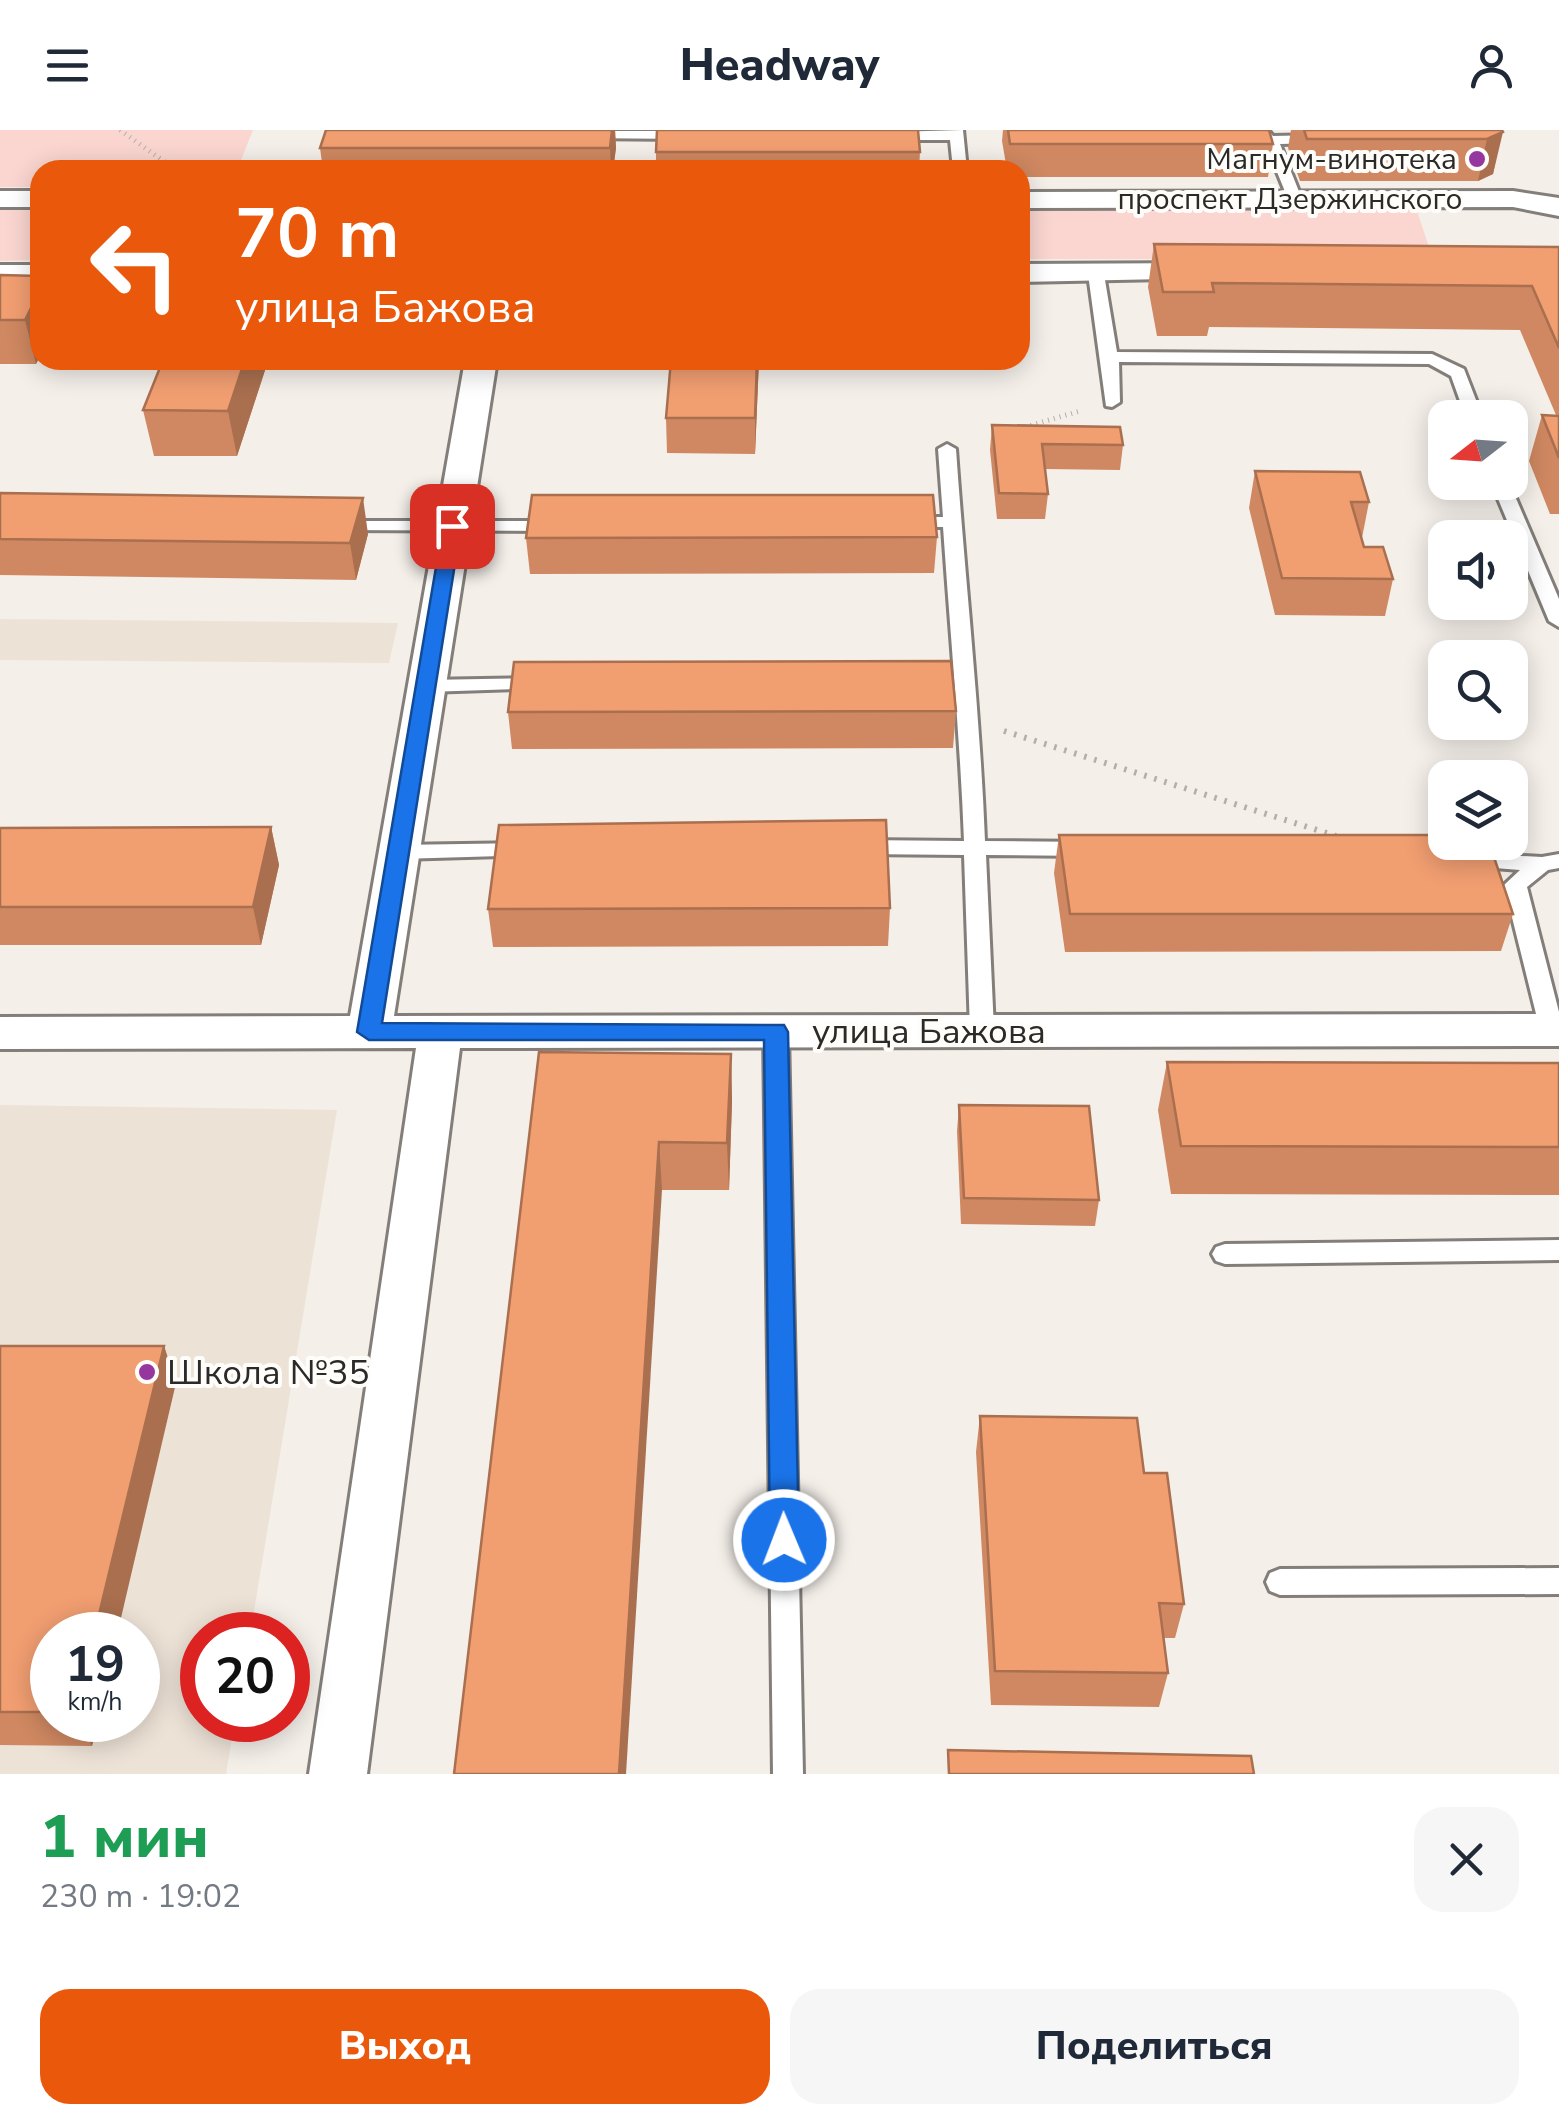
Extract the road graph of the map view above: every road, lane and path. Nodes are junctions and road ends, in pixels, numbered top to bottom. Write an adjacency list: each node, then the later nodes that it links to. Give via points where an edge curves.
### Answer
1 (120, 130): 8 (path)
2 (957, 133): 6 (lane); 9 (lane)
3 (571, 135): 5 (lane)
4 (1264, 135): 7 (lane); 12 (lane)
5 (706, 136)
6 (880, 136)
7 (1341, 139)
8 (162, 160)
9 (959, 160)
10 (0, 199): 11 (street)
11 (30, 199)
12 (1295, 199): 13 (street, проспект Дзержинского); 14 (street, проспект Дзержинского, via 1513,199)
13 (1030, 200)
14 (1559, 207)
15 (1234, 272): 19 (street)
16 (0, 274): 17 (street)
17 (30, 274)
18 (1030, 274): 19 (street)
19 (1096, 274): 20 (lane)
20 (1110, 358): 22 (lane, via 1432,358 1458,373); 23 (lane)
21 (479, 370): 29 (street)
22 (1468, 400)
23 (1112, 402): 24 (path)
24 (947, 449): 27 (lane)
25 (1508, 500): 31 (lane)
26 (892, 522): 27 (lane)
27 (952, 522): 36 (lane, via 953,679)
28 (314, 526): 29 (lane)
29 (452, 526): 30 (lane); 35 (street)
30 (572, 526)
31 (1538, 572): 32 (lane); 33 (lane)
32 (1559, 572)
33 (1559, 620)
34 (559, 684): 35 (lane)
35 (426, 686): 42 (street)
36 (970, 720): 37 (path); 39 (lane)
37 (1346, 840)
38 (836, 847): 39 (lane)
39 (974, 847): 41 (lane); 45 (lane)
40 (538, 850): 42 (lane)
41 (1113, 850)
42 (399, 852): 47 (street)
43 (1473, 860): 44 (lane)
44 (1550, 863): 46 (lane, via 1515,884)
45 (982, 1030): 46 (street, улица Бажова); 49 (street, улица Бажова)
46 (1555, 1030)
47 (369, 1032): 48 (street, улица Бажова); 50 (street, улица Бажова)
48 (440, 1032): 49 (street, улица Бажова); 55 (street)
49 (776, 1032): 56 (lane)
50 (0, 1033)
51 (1559, 1250): 52 (lane)
52 (1225, 1254)
53 (1559, 1581): 54 (lane)
54 (1280, 1582)
55 (338, 1774)
56 (788, 1774)

